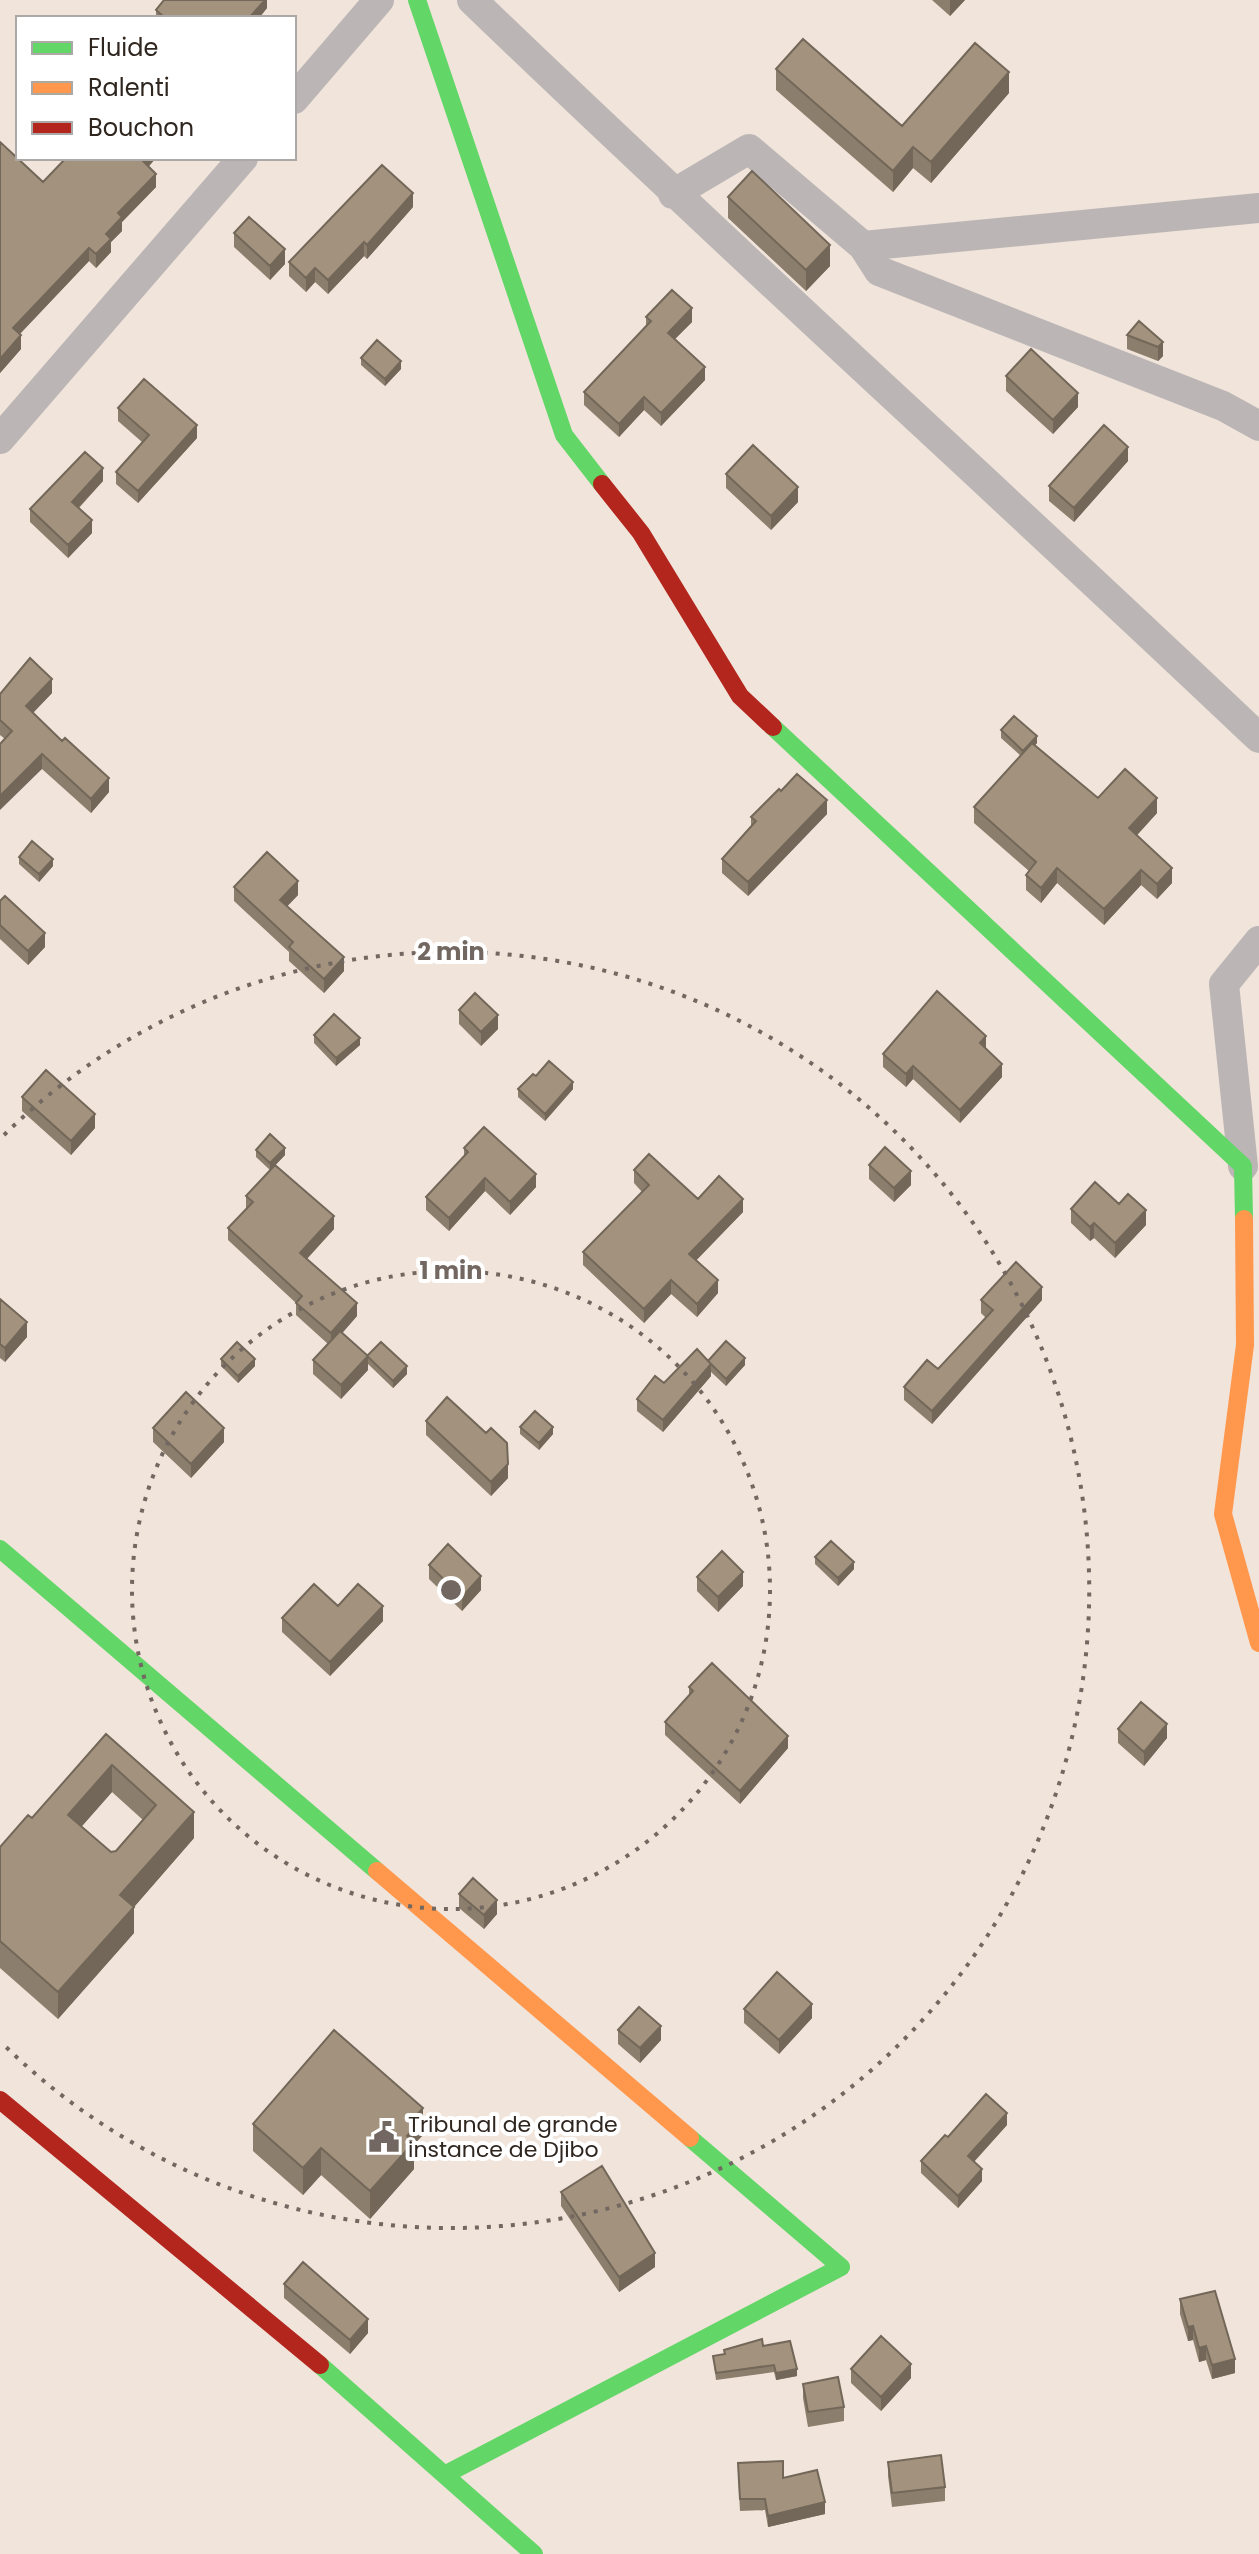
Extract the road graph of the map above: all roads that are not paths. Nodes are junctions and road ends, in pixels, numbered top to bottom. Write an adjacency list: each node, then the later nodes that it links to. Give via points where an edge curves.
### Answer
1 (379, 0): 4 (street)
2 (417, 0): 13 (street, via 564,435 641,533 740,696)
3 (472, 0): 6 (street)
4 (296, 97)
5 (241, 160): 9 (street)
6 (673, 194): 8 (street, via 749,149); 11 (street)
7 (1259, 208): 8 (street)
8 (863, 246): 10 (street, via 879,271 1223,406)
9 (5, 424)
10 (1259, 426)
11 (1259, 738)
12 (1259, 941): 13 (street, via 1224,984)
13 (1243, 1166): 15 (street, via 1245,1345 1223,1514)
14 (0, 1549): 17 (street, via 841,2267)
15 (1259, 1643)
16 (0, 2100): 17 (street)
17 (450, 2472): 18 (street)
18 (534, 2554)

